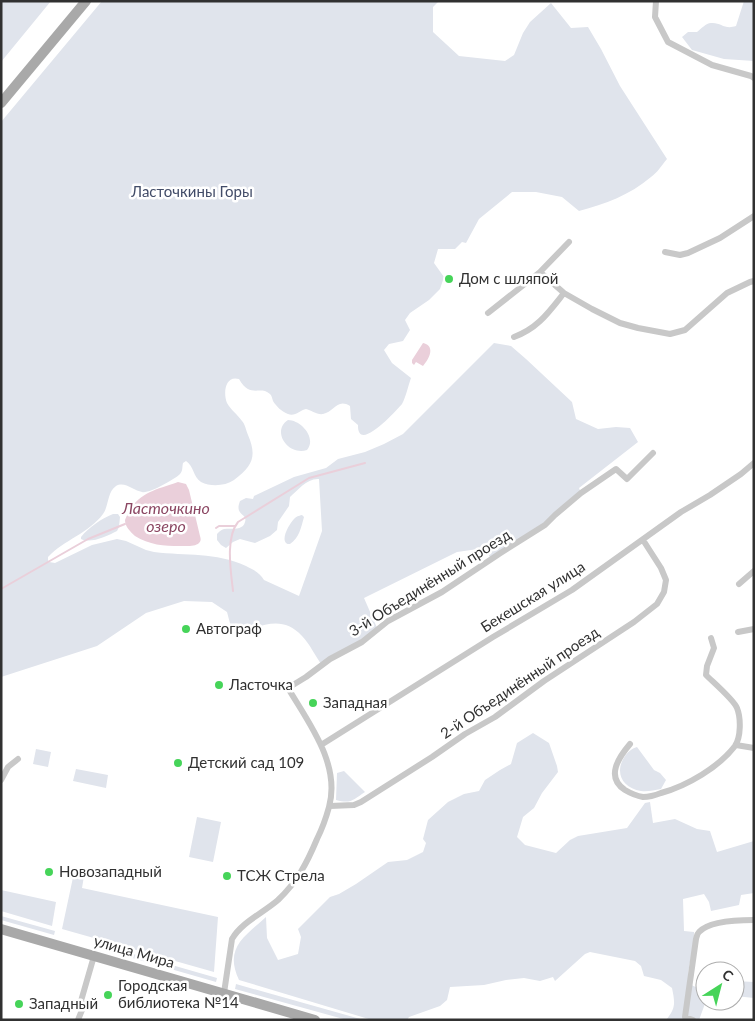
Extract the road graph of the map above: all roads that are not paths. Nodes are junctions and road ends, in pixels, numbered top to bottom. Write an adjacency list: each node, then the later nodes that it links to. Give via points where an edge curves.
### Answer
1 (86, 1): 4 (main road)
2 (656, 1): 3 (street, via 655,17 668,42 712,65)
3 (752, 77)
4 (1, 103)
5 (754, 216): 7 (street, via 720,238 688,253)
6 (569, 242): 8 (street)
7 (664, 252)
8 (540, 272): 10 (street); 11 (street)
9 (754, 281): 10 (street, via 727,293 685,330 670,334 620,323)
10 (564, 293): 12 (street, via 544,319)
11 (488, 313)
12 (514, 338)
13 (653, 454): 23 (street, 3-й Объединённый проезд, via 627,479 616,470 581,493 545,525 288,688)
14 (754, 463): 15 (street, Бекешская улица)
15 (644, 540): 23 (street, Бекешская улица, via 572,590); 27 (street, 2-й Объединённый проезд, via 666,580 663,596 654,606 495,717 361,802)
16 (754, 571): 17 (street)
17 (739, 584)
18 (754, 629): 19 (street)
19 (738, 632)
20 (711, 638): 22 (street, via 714,648 706,675 736,706 739,714)
21 (630, 744): 22 (street, via 618,760 615,777 620,786 643,797 687,784 717,764)
22 (736, 745): 24 (street)
23 (321, 746): 27 (street, via 332,785)
24 (754, 748)
25 (18, 759): 26 (street, via 8,767)
26 (1, 780)
27 (330, 806): 31 (street, via 313,850 299,875 278,900 236,932)
28 (754, 920): 34 (street, via 715,924 698,933 685,1017)
29 (1, 929): 30 (main road, улица Мира)
30 (94, 956): 31 (main road, улица Мира); 32 (street)
31 (224, 993): 33 (main road, улица Мира)
32 (78, 1020)
33 (315, 1020)
34 (693, 1020)

